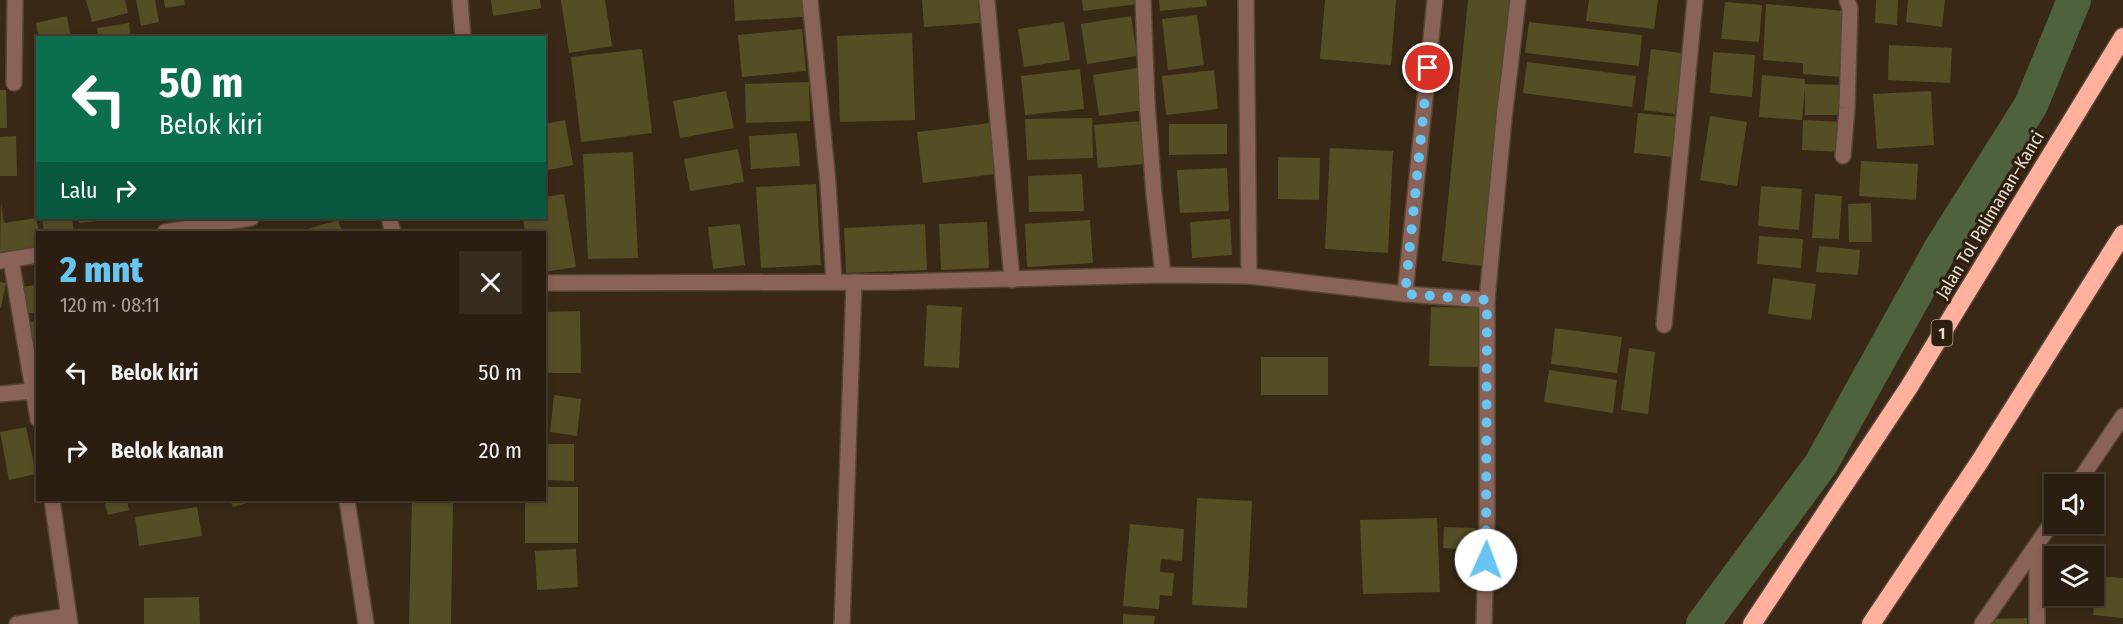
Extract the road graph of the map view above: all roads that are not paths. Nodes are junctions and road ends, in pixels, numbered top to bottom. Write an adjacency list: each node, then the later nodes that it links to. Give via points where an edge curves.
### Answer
1 (15, 0): 13 (street)
2 (460, 0): 11 (street)
3 (810, 0): 23 (street)
4 (987, 0): 22 (street)
5 (1143, 0): 20 (street, via 1147,102)
6 (1246, 0): 21 (street)
7 (1435, 0): 26 (street)
8 (1518, 0): 27 (street)
9 (1695, 0): 28 (street)
10 (1847, 0): 14 (street, via 1849,79)
11 (463, 36)
12 (2123, 37): 43 (highway, Jalan Tol Palimanan–Kanci / 1, via 1909,387)
13 (14, 83)
14 (1843, 156)
15 (244, 219): 16 (street)
16 (171, 231)
17 (2123, 234): 44 (highway, via 1980,461)
18 (36, 255): 19 (street)
19 (6, 260): 29 (street)
20 (1163, 275): 21 (street); 22 (street)
21 (1248, 276): 26 (street)
22 (1012, 280): 24 (street)
23 (834, 282): 24 (street); 25 (street)
24 (854, 282): 41 (street)
25 (546, 283)
26 (1405, 294): 27 (street)
27 (1487, 300): 42 (street)
28 (1664, 325)
29 (33, 391): 30 (street); 31 (street)
30 (0, 394)
31 (36, 408)
32 (2123, 416): 33 (street)
33 (2084, 474)
34 (52, 501): 38 (street)
35 (347, 501): 40 (street)
36 (2044, 534): 37 (street)
37 (2037, 545): 45 (street); 46 (street)
38 (69, 620): 39 (street)
39 (17, 624)
40 (366, 624)
41 (842, 624)
42 (1484, 624)
43 (1752, 624)
44 (1871, 624)
45 (1982, 624)
46 (2037, 624)

